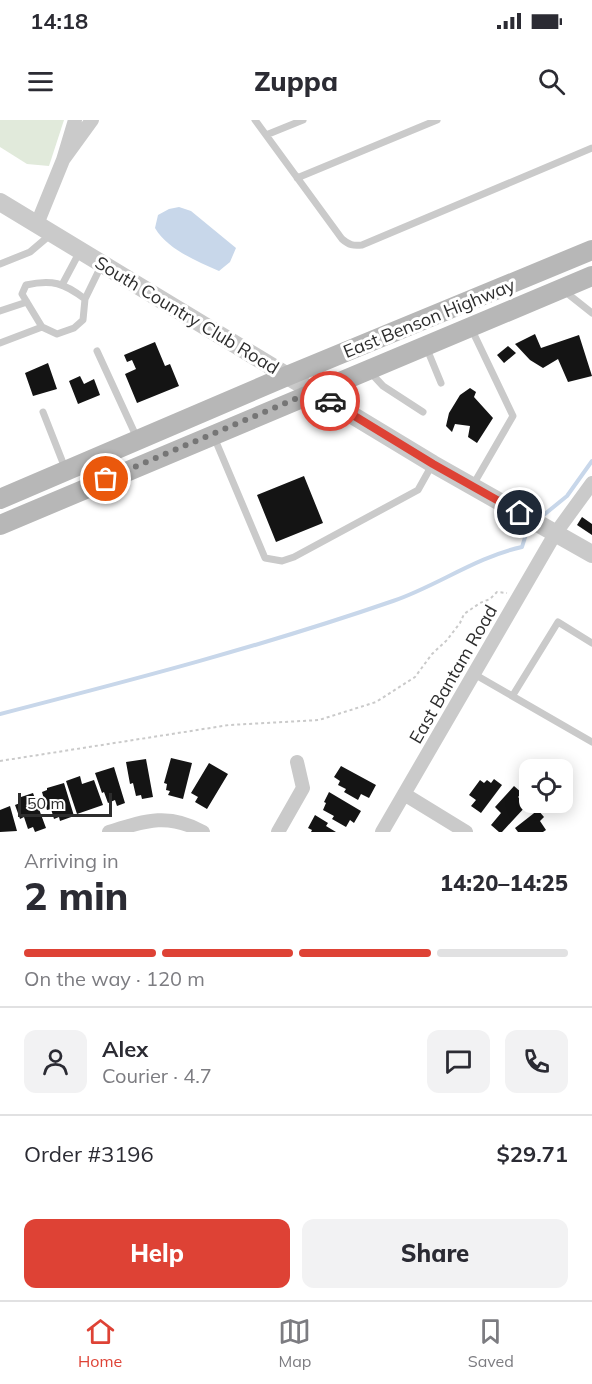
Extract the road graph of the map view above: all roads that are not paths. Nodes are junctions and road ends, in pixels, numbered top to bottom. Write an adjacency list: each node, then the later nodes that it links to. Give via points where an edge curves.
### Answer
1 (75, 120): 8 (street)
2 (92, 120): 8 (street)
3 (255, 120): 6 (lane)
4 (303, 120): 6 (lane)
5 (437, 120): 9 (lane)
6 (266, 135): 9 (lane)
7 (592, 148): 9 (lane, via 356,246 342,239)
8 (63, 160): 11 (street)
9 (297, 178)
10 (0, 202): 11 (street, South Country Club Road)
11 (44, 229): 12 (street, South Country Club Road); 14 (lane, via 30,252)
12 (80, 250): 15 (street, South Country Club Road); 17 (lane)
13 (592, 250): 29 (main road, East Benson Highway)
14 (0, 264)
15 (102, 264): 19 (lane); 29 (street, South Country Club Road)
16 (592, 276): 18 (main road, East Benson Highway)
17 (62, 285): 19 (lane); 20 (lane, via 26,285 22,294)
18 (561, 289): 22 (lane); 23 (main road, East Benson Highway)
19 (86, 299): 24 (lane, via 83,320 74,328 57,334)
20 (27, 302): 21 (lane); 24 (lane)
21 (0, 311)
22 (592, 313)
23 (470, 326): 26 (main road, East Benson Highway); 39 (lane, via 513,416)
24 (42, 327): 25 (lane)
25 (0, 343)
26 (426, 345): 28 (main road, East Benson Highway); 30 (lane)
27 (97, 351): 35 (lane)
28 (367, 369): 31 (main road, East Benson Highway); 33 (lane, via 383,386)
29 (287, 376): 31 (street, South Country Club Road); 35 (main road, East Benson Highway)
30 (441, 383)
31 (314, 391): 34 (main road, East Benson Highway); 36 (street, South Country Club Road)
32 (43, 412): 37 (lane)
33 (423, 412)
34 (213, 434): 36 (lane, via 265,558 282,561 417,490); 41 (main road, East Benson Highway)
35 (138, 440): 37 (main road, East Benson Highway)
36 (433, 464): 39 (street, South Country Club Road)
37 (66, 470): 40 (main road, East Benson Highway)
38 (592, 483): 42 (street, East Bantam Road)
39 (473, 485): 42 (street, South Country Club Road)
40 (0, 499)
41 (0, 525)
42 (555, 534): 43 (street, South Country Club Road); 45 (street, East Bantam Road)
43 (592, 554)
44 (592, 643): 46 (lane, via 558,622)
45 (474, 674): 46 (lane); 49 (street, East Bantam Road)
46 (513, 695): 47 (lane)
47 (592, 742)
48 (297, 762): 52 (street, via 303,788)
49 (404, 794): 53 (street, East Bantam Road); 54 (street)
50 (109, 832): 51 (street, via 147,820 174,820)
51 (202, 832)
52 (278, 832)
53 (382, 832)
54 (466, 832)

